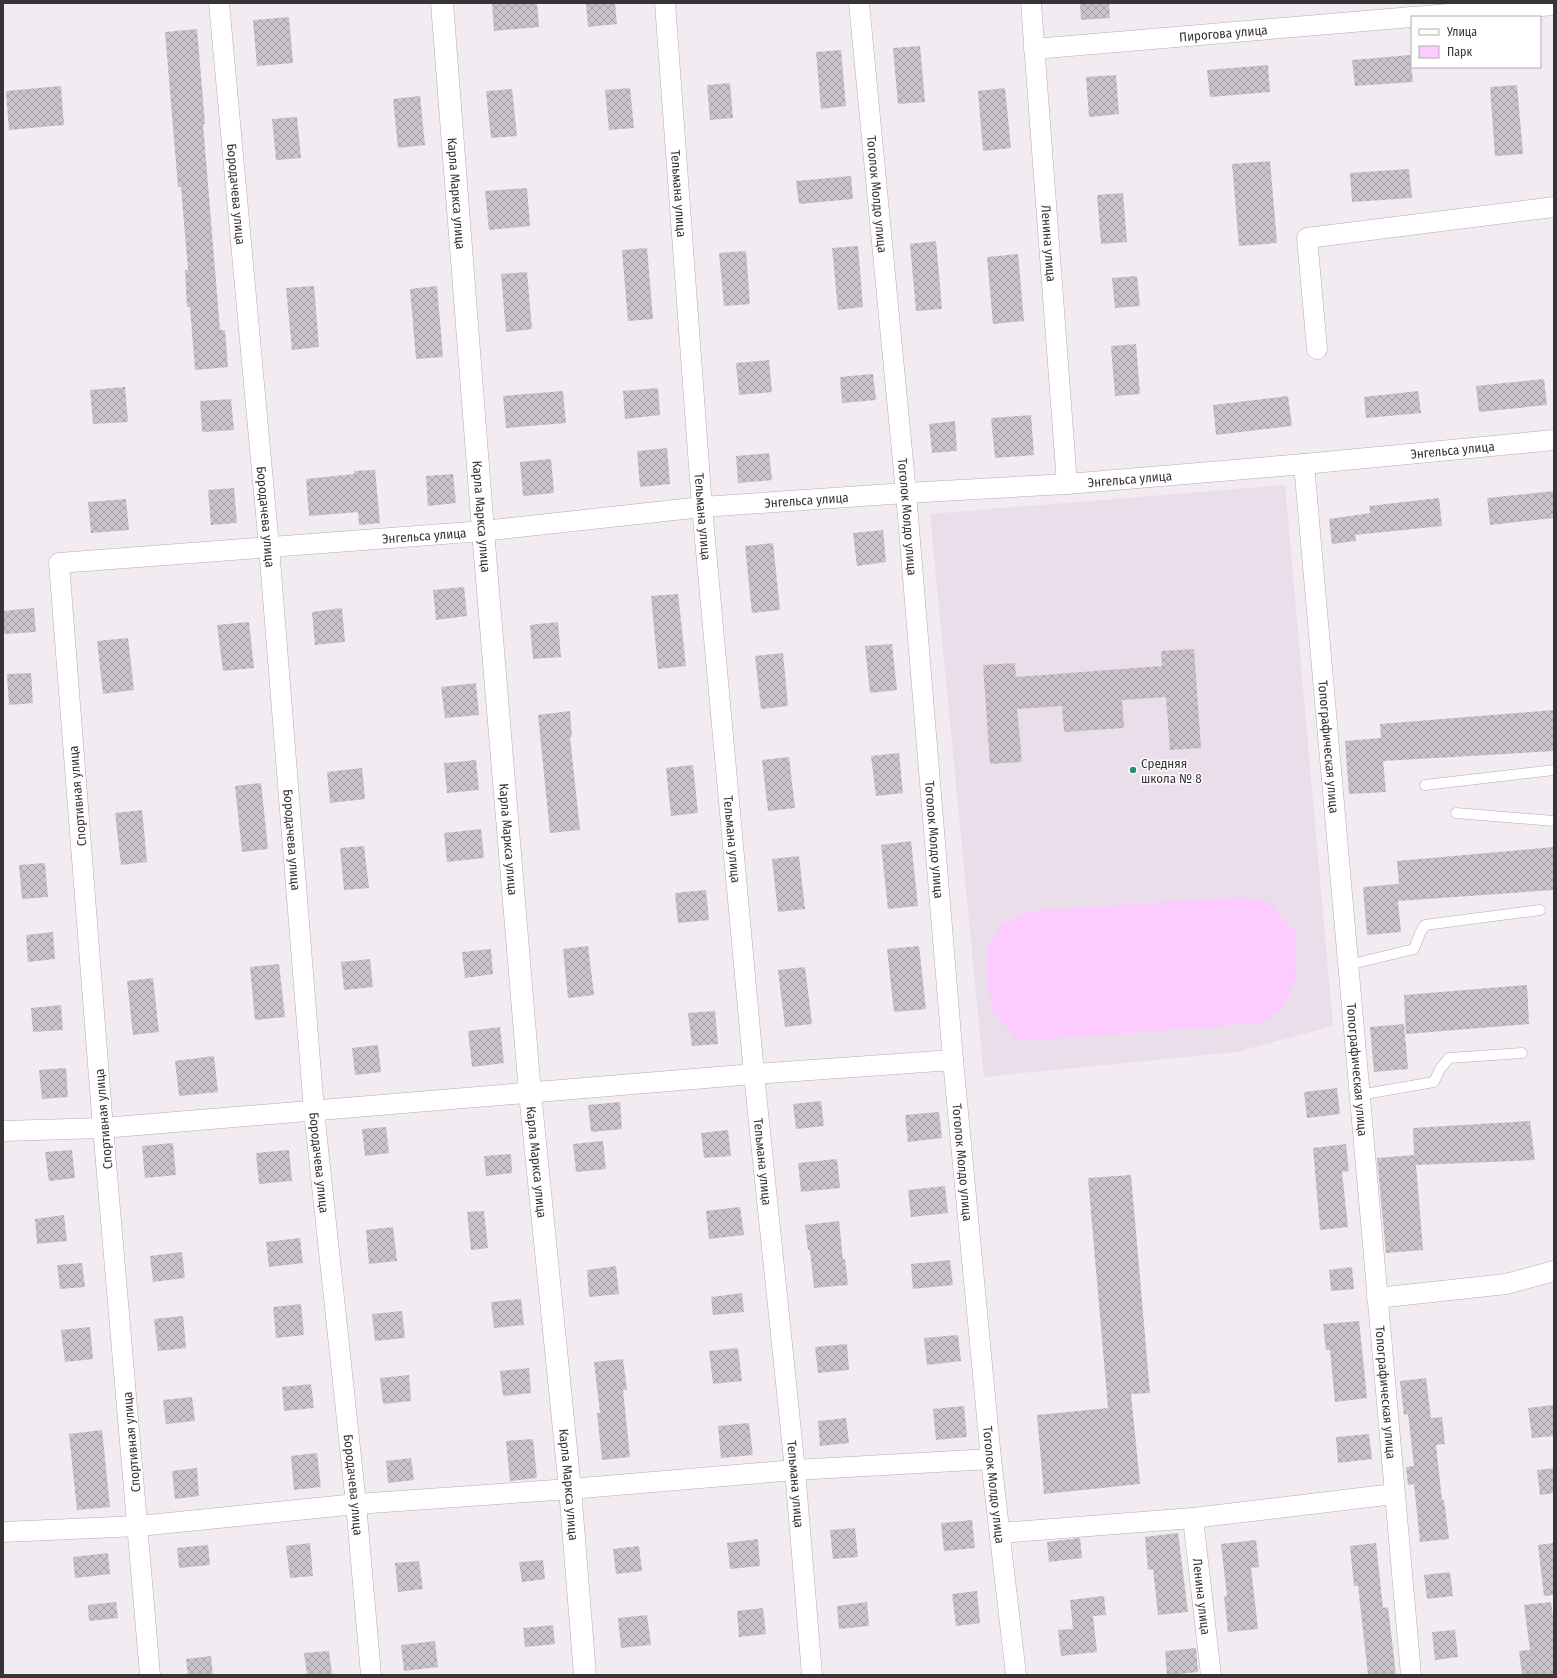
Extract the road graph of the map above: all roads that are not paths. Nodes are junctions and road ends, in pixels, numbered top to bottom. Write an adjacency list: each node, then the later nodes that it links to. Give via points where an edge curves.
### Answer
1 (219, 3): 18 (street, Бородачева улица)
2 (442, 3): 17 (street, Карла Маркса улица)
3 (665, 3): 16 (street, Тельмана улица)
4 (858, 3): 15 (street, Тоголок Молдо улица)
5 (1031, 3): 9 (street, Ленина улица)
6 (1554, 5): 7 (street, Пирогова улица)
7 (1425, 16)
8 (1411, 17): 9 (street, Пирогова улица)
9 (1034, 49): 14 (street, Ленина улица)
10 (1554, 208): 11 (street, via 1307,238)
11 (1317, 349)
12 (1554, 440): 13 (street, Энгельса улица)
13 (1304, 464): 14 (street, Энгельса улица); 25 (street, Топографическая улица)
14 (1067, 484): 15 (street, Энгельса улица)
15 (906, 493): 16 (street, Энгельса улица); 27 (street, Тоголок Молдо улица)
16 (702, 507): 17 (street, Энгельса улица); 28 (street, Тельмана улица)
17 (483, 531): 18 (street, Энгельса улица); 29 (street, Карла Маркса улица)
18 (269, 547): 19 (street, Энгельса улица); 31 (street, Бородачева улица)
19 (59, 563): 32 (street, Спортивная улица)
20 (1554, 770): 21 (lane)
21 (1425, 785)
22 (1456, 813): 23 (lane)
23 (1554, 821)
24 (1540, 910): 25 (lane, via 1425,925 1414,949)
25 (1348, 965): 30 (street, Топографическая улица)
26 (1522, 1053): 30 (lane, via 1449,1058 1434,1082)
27 (953, 1060): 28 (street); 36 (street, Тоголок Молдо улица)
28 (754, 1074): 29 (street); 37 (street, Тельмана улица)
29 (530, 1093): 31 (street); 38 (street, Карла Маркса улица)
30 (1359, 1095): 35 (street, Топографическая улица)
31 (314, 1111): 32 (street); 40 (street, Бородачева улица)
32 (103, 1128): 33 (street); 42 (street, Спортивная улица)
33 (3, 1131)
34 (1554, 1271): 35 (street, via 1506,1284)
35 (1377, 1298): 39 (street, Топографическая улица)
36 (991, 1459): 37 (street); 44 (street, Тоголок Молдо улица)
37 (795, 1470): 38 (street); 48 (street, Тельмана улица)
38 (570, 1489): 40 (street); 47 (street, Карла Маркса улица)
39 (1394, 1494): 41 (street); 51 (street, Топографическая улица)
40 (356, 1504): 42 (street); 46 (street, Бородачева улица)
41 (1193, 1518): 44 (street); 50 (street, Ленина улица)
42 (139, 1526): 43 (street); 45 (street, Спортивная улица)
43 (3, 1532)
44 (1000, 1532): 49 (street, Тоголок Молдо улица)
45 (150, 1675)
46 (371, 1675)
47 (585, 1675)
48 (812, 1675)
49 (1016, 1675)
50 (1211, 1675)
51 (1411, 1675)

